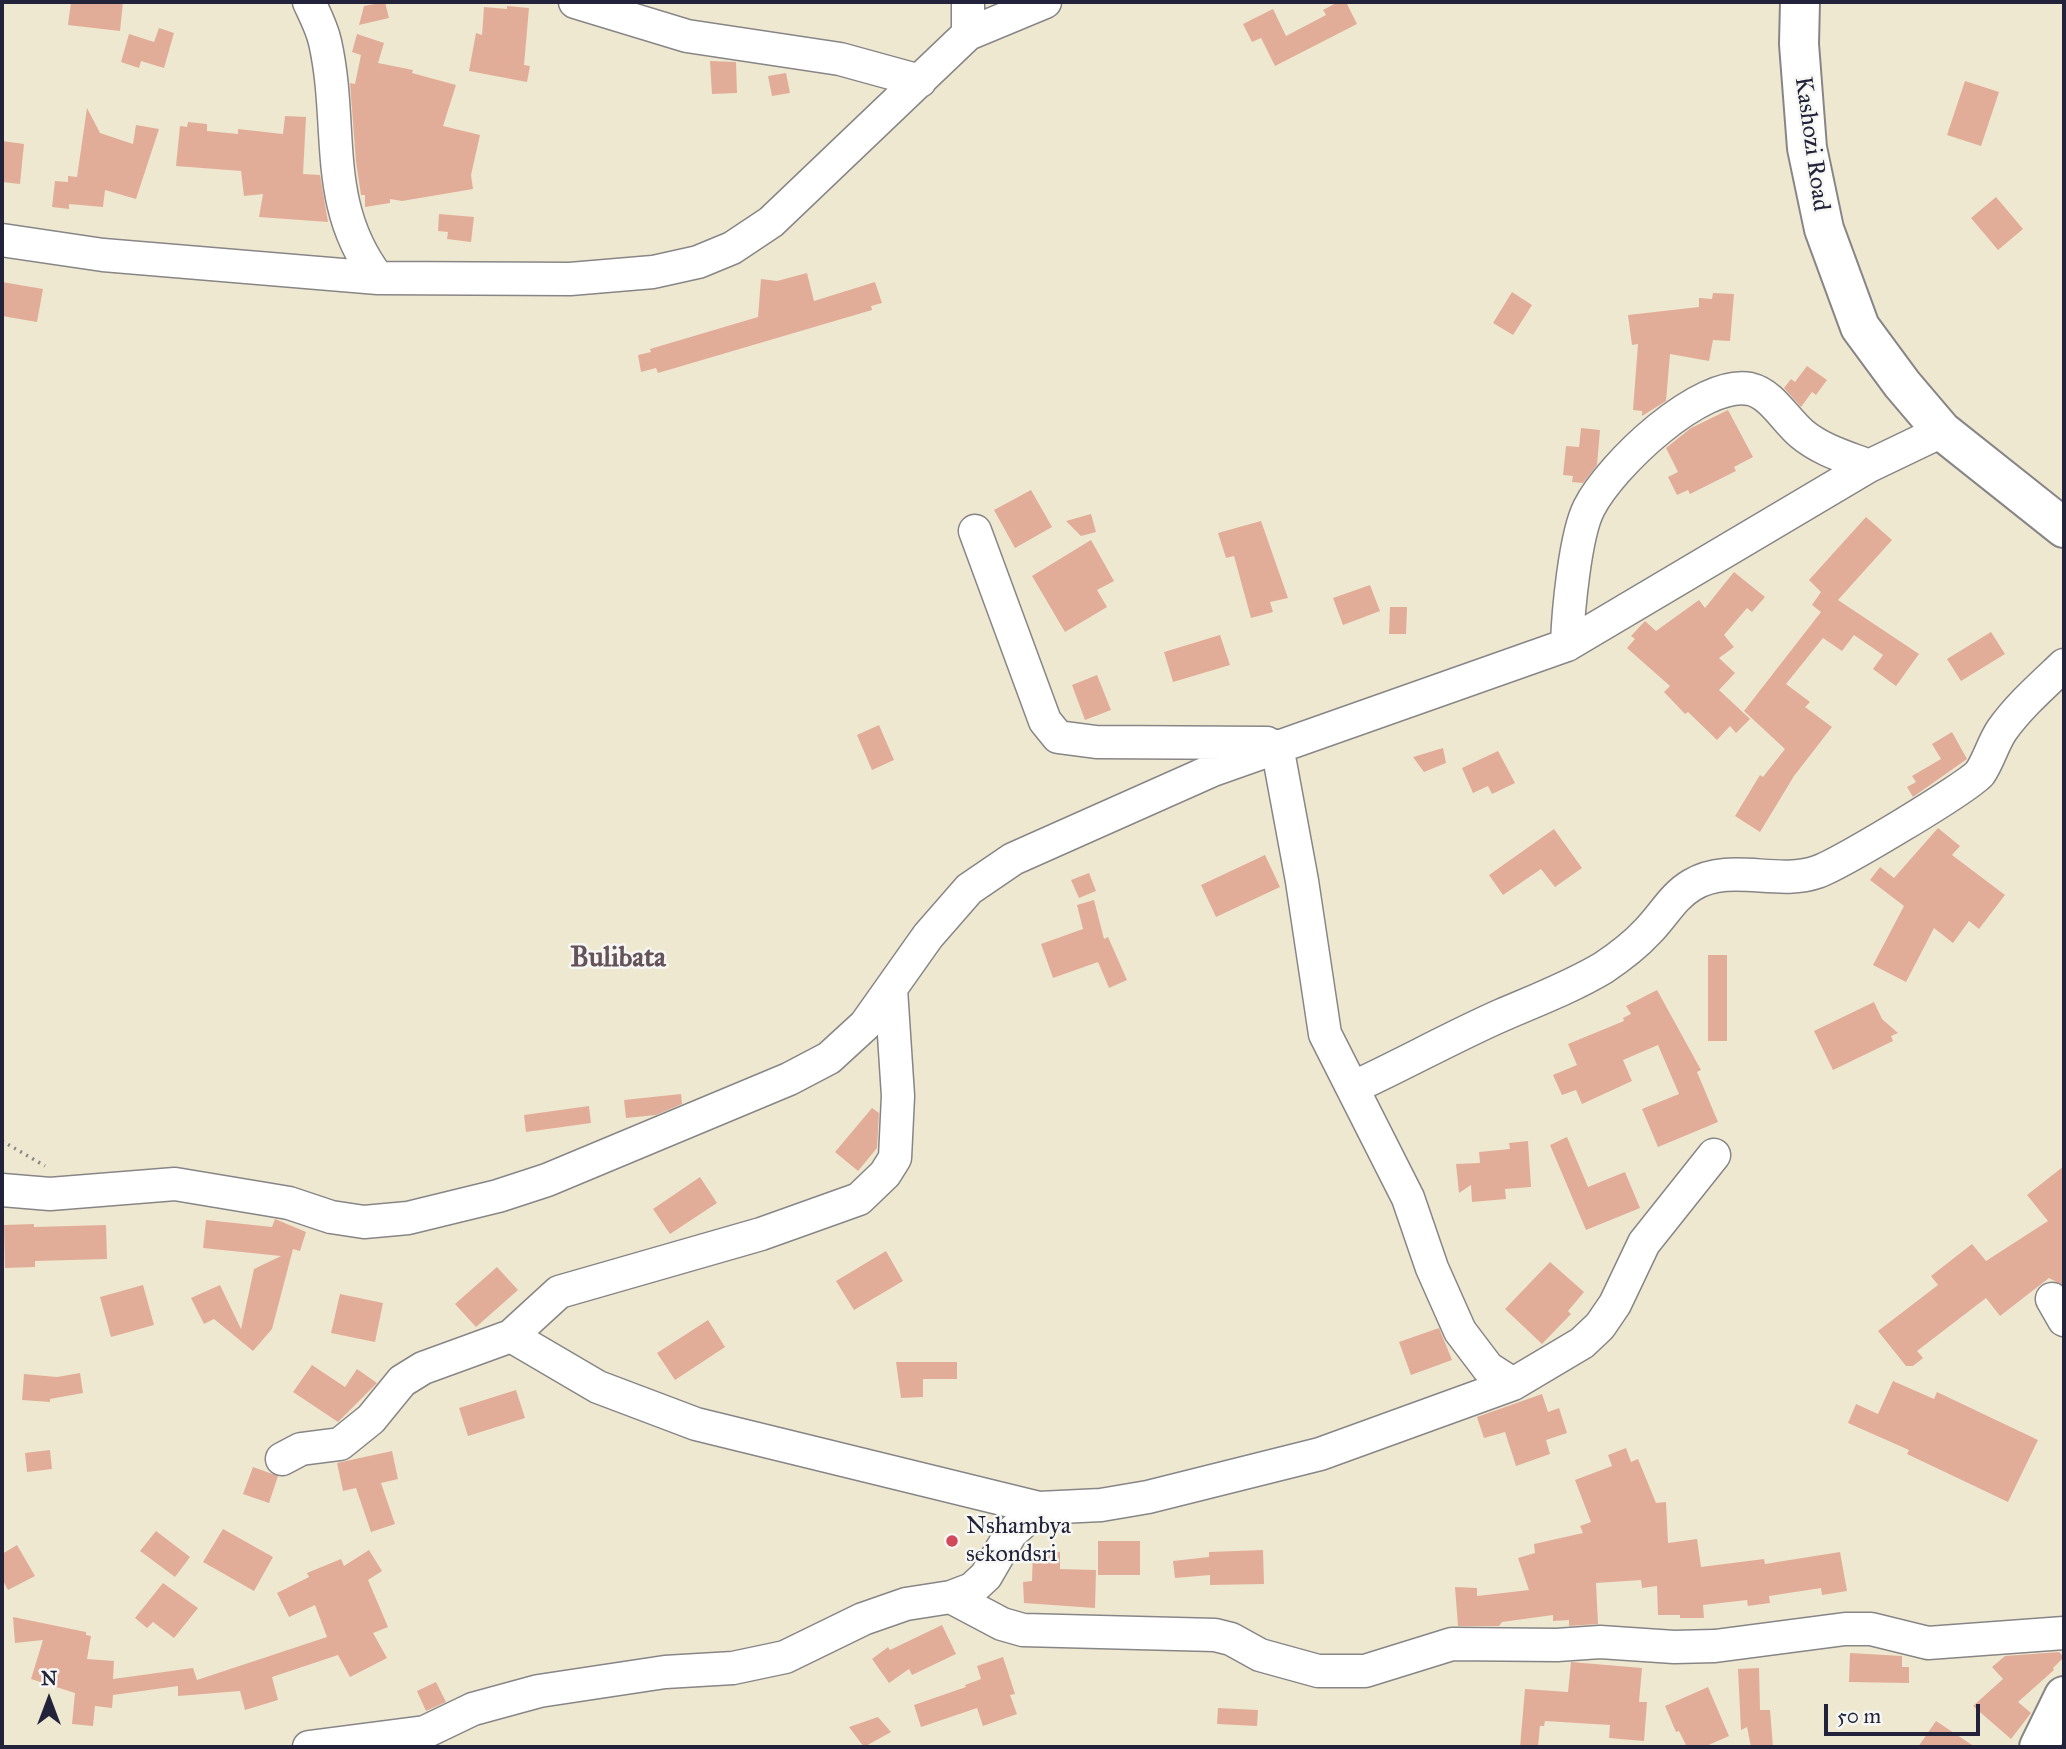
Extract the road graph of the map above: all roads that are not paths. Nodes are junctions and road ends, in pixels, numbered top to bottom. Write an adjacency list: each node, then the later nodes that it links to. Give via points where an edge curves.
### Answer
1 (309, 2): 9 (street, via 325,40 348,228)
2 (575, 2): 7 (street, via 687,36 840,59)
3 (968, 2): 6 (street)
4 (1045, 2): 6 (street)
5 (1800, 2): 10 (main road, Kashozi Road, via 1807,148 1824,229 1860,327)
6 (968, 34): 7 (street)
7 (920, 81): 9 (street, via 771,222 732,248 698,262 653,272 570,279)
8 (2, 240): 9 (street, via 103,254)
9 (378, 278)
10 (1942, 430): 11 (street); 12 (main road, Kashozi Road)
11 (1869, 466): 14 (street); 14 (street, via 1826,450 1802,434 1761,393 1748,388 1723,389 1704,397 1652,434 1589,507 1583,522)
12 (2064, 528)
13 (975, 531): 16 (street, via 1045,721 1058,737 1096,742)
14 (1567, 645): 16 (street)
15 (2064, 665): 18 (street, via 2012,716 1979,774 1839,862 1816,873 1789,877 1739,874 1700,881 1606,966)
16 (1281, 745): 17 (street, via 1119,810 1013,859 969,889); 18 (street, via 1325,1034)
17 (891, 989): 20 (street, via 845,1045 789,1079 547,1180 419,1216 346,1220 289,1203 175,1184 50,1194); 21 (street, via 898,1096 895,1158 886,1174 859,1199 761,1234 558,1292)
18 (1354, 1087): 22 (street, via 1408,1198 1460,1331 1488,1368)
19 (1714, 1155): 22 (street, via 1644,1242 1600,1326 1582,1343)
20 (2, 1190)
21 (511, 1336): 23 (street, via 413,1374 357,1434 340,1444 300,1449); 24 (street, via 598,1387 696,1424)
22 (1513, 1384): 24 (street, via 1320,1454 1148,1497)
23 (282, 1458)
24 (1040, 1508): 25 (street, via 1011,1533 986,1576 972,1590)
25 (951, 1597): 26 (street, via 1023,1630 1215,1635 1260,1655 1318,1671 1365,1671 1452,1644 1715,1646 1845,1629 1871,1629 1928,1643); 28 (street, via 873,1615 785,1657 733,1668 665,1672 539,1691 472,1709 425,1732)
26 (2064, 1633)
27 (2064, 1696): 29 (main road)
28 (309, 1747)
29 (2039, 1747)

